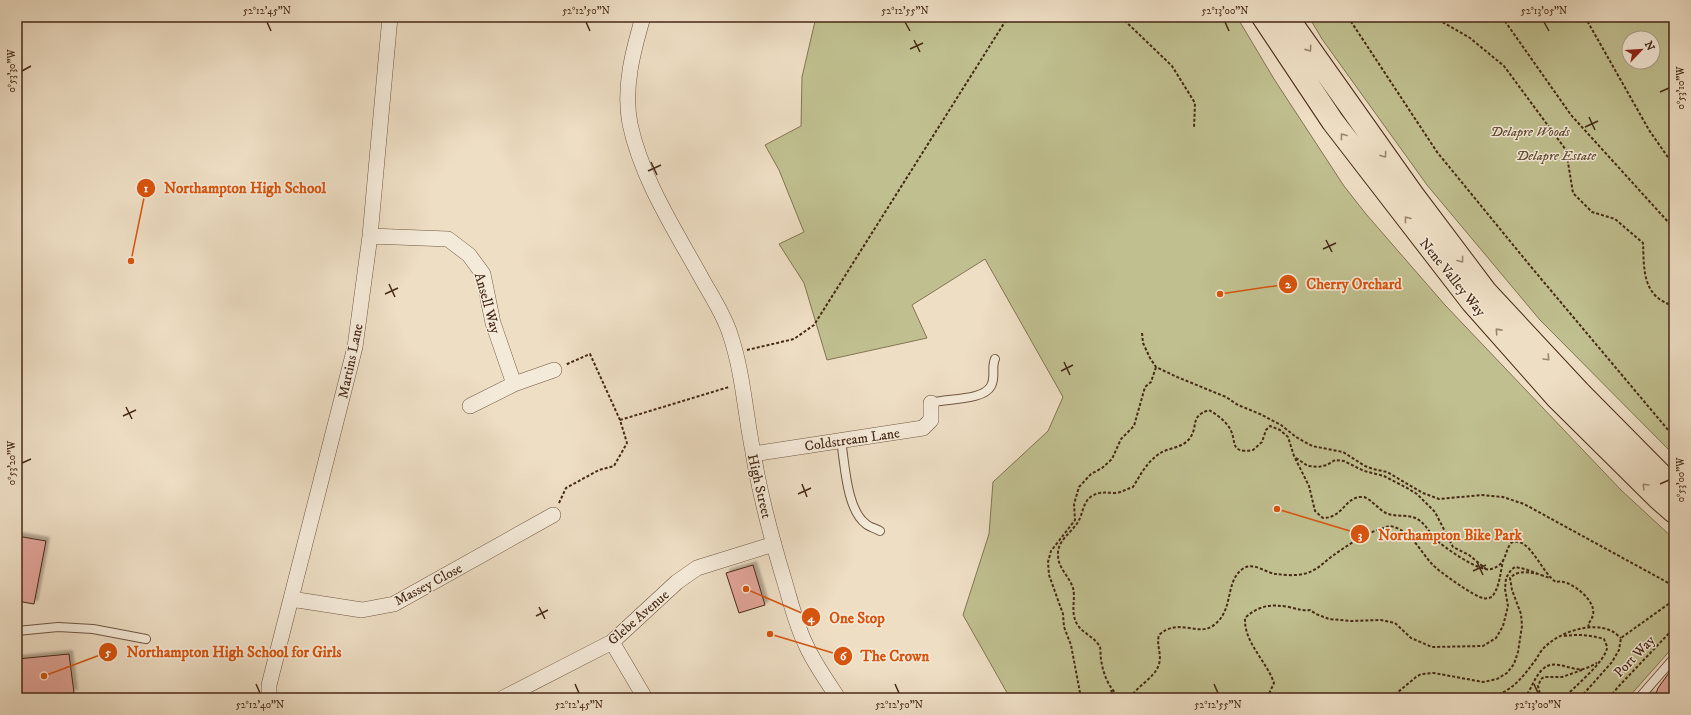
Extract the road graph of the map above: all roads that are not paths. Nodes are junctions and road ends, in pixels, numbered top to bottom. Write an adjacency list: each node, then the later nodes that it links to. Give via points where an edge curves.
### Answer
1 (390, 17): 5 (street, Martins Lane)
2 (643, 17): 12 (street, High Street, via 629,73 630,124 646,174 730,332 742,384)
3 (1263, 17): 14 (highway, Nene Valley Way, one-way to 3, via 1557,398 1472,302 1332,122)
4 (1287, 17): 13 (highway, Nene Valley Way, one-way to 13, via 1355,115 1486,292 1580,393)
5 (370, 236): 8 (street, Ansell Way, via 448,239 469,255 483,274 493,323); 18 (street, Martins Lane, via 355,347)
6 (995, 359): 9 (lane, via 994,380 986,392 963,399 946,399)
7 (554, 370): 8 (street)
8 (514, 384): 10 (street)
9 (931, 403): 11 (street, Coldstream Lane, via 931,420 923,428)
10 (470, 406)
11 (841, 440): 12 (street, Coldstream Lane); 16 (lane, via 849,492 856,511 865,523)
12 (753, 454): 17 (street, High Street)
13 (1674, 488)
14 (1674, 512)
15 (553, 515): 18 (street, Massey Close, via 394,604 362,610)
16 (880, 530)
17 (774, 544): 21 (street, Glebe Avenue, via 697,568 677,582); 26 (street, High Street, via 796,621 806,646)
18 (291, 599): 23 (street, Martins Lane)
19 (17, 631): 20 (lane, via 58,627 93,629)
20 (146, 639)
21 (612, 642): 24 (street, Glebe Avenue); 25 (street)
22 (1674, 658): 27 (lane)
23 (268, 698)
24 (503, 698)
25 (645, 698)
26 (838, 698)
27 (1639, 698)

